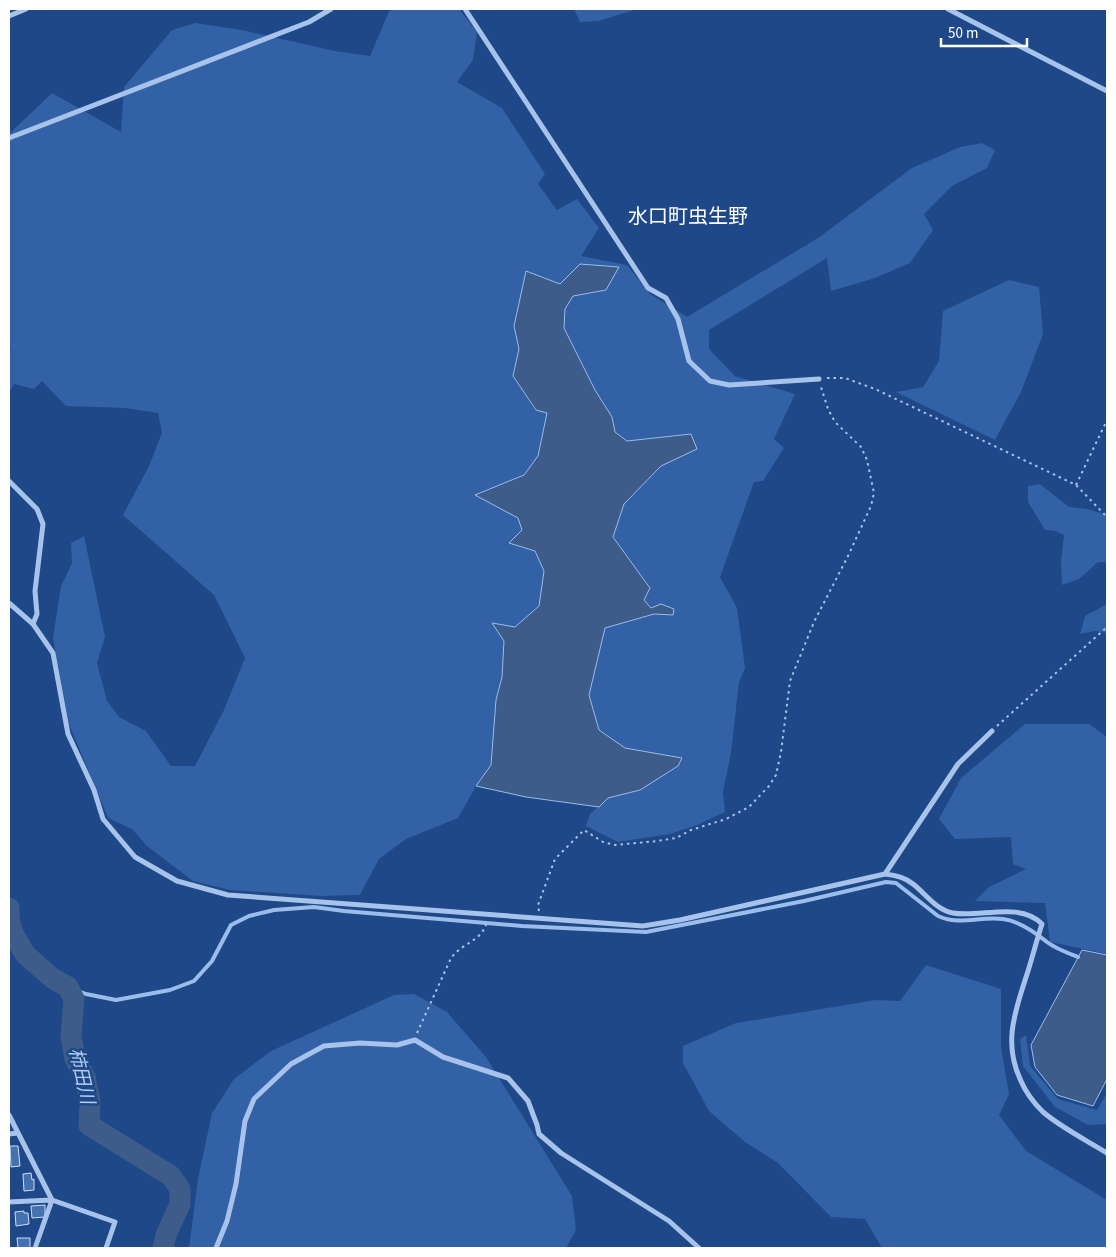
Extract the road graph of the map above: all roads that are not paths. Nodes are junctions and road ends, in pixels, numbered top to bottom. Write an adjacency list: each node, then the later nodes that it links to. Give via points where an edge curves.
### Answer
1 (26, 9): 5 (street)
2 (331, 9): 7 (street, via 309,22)
3 (465, 9): 8 (street, via 648,288 666,298 678,320 689,361 710,381 730,384)
4 (948, 9): 6 (street)
5 (9, 16)
6 (1107, 91)
7 (9, 138)
8 (819, 379)
9 (9, 480): 11 (street, via 37,509 43,524 35,591 37,614)
10 (9, 603): 11 (street)
11 (33, 624): 13 (street, via 53,654 68,734 103,818 135,857 177,881 228,895 643,926)
12 (992, 731): 13 (street, via 958,764)
13 (885, 874): 17 (street, via 900,876 912,883 939,908 950,912 1008,911 1035,917 1042,924 1011,1033 1015,1068 1031,1099 1050,1118)
14 (9, 1115): 15 (street)
15 (18, 1133): 16 (street); 18 (street)
16 (9, 1134)
17 (1107, 1153)
18 (52, 1200): 19 (street); 20 (street); 21 (street, via 115,1222)
19 (9, 1202)
20 (34, 1248)
21 (106, 1248)
22 (216, 1248): 23 (street, via 227,1221 245,1121 254,1100 291,1064 324,1046 360,1043 397,1045 415,1040 442,1058 508,1078 528,1101 538,1134 561,1153 670,1221)
23 (699, 1248)

